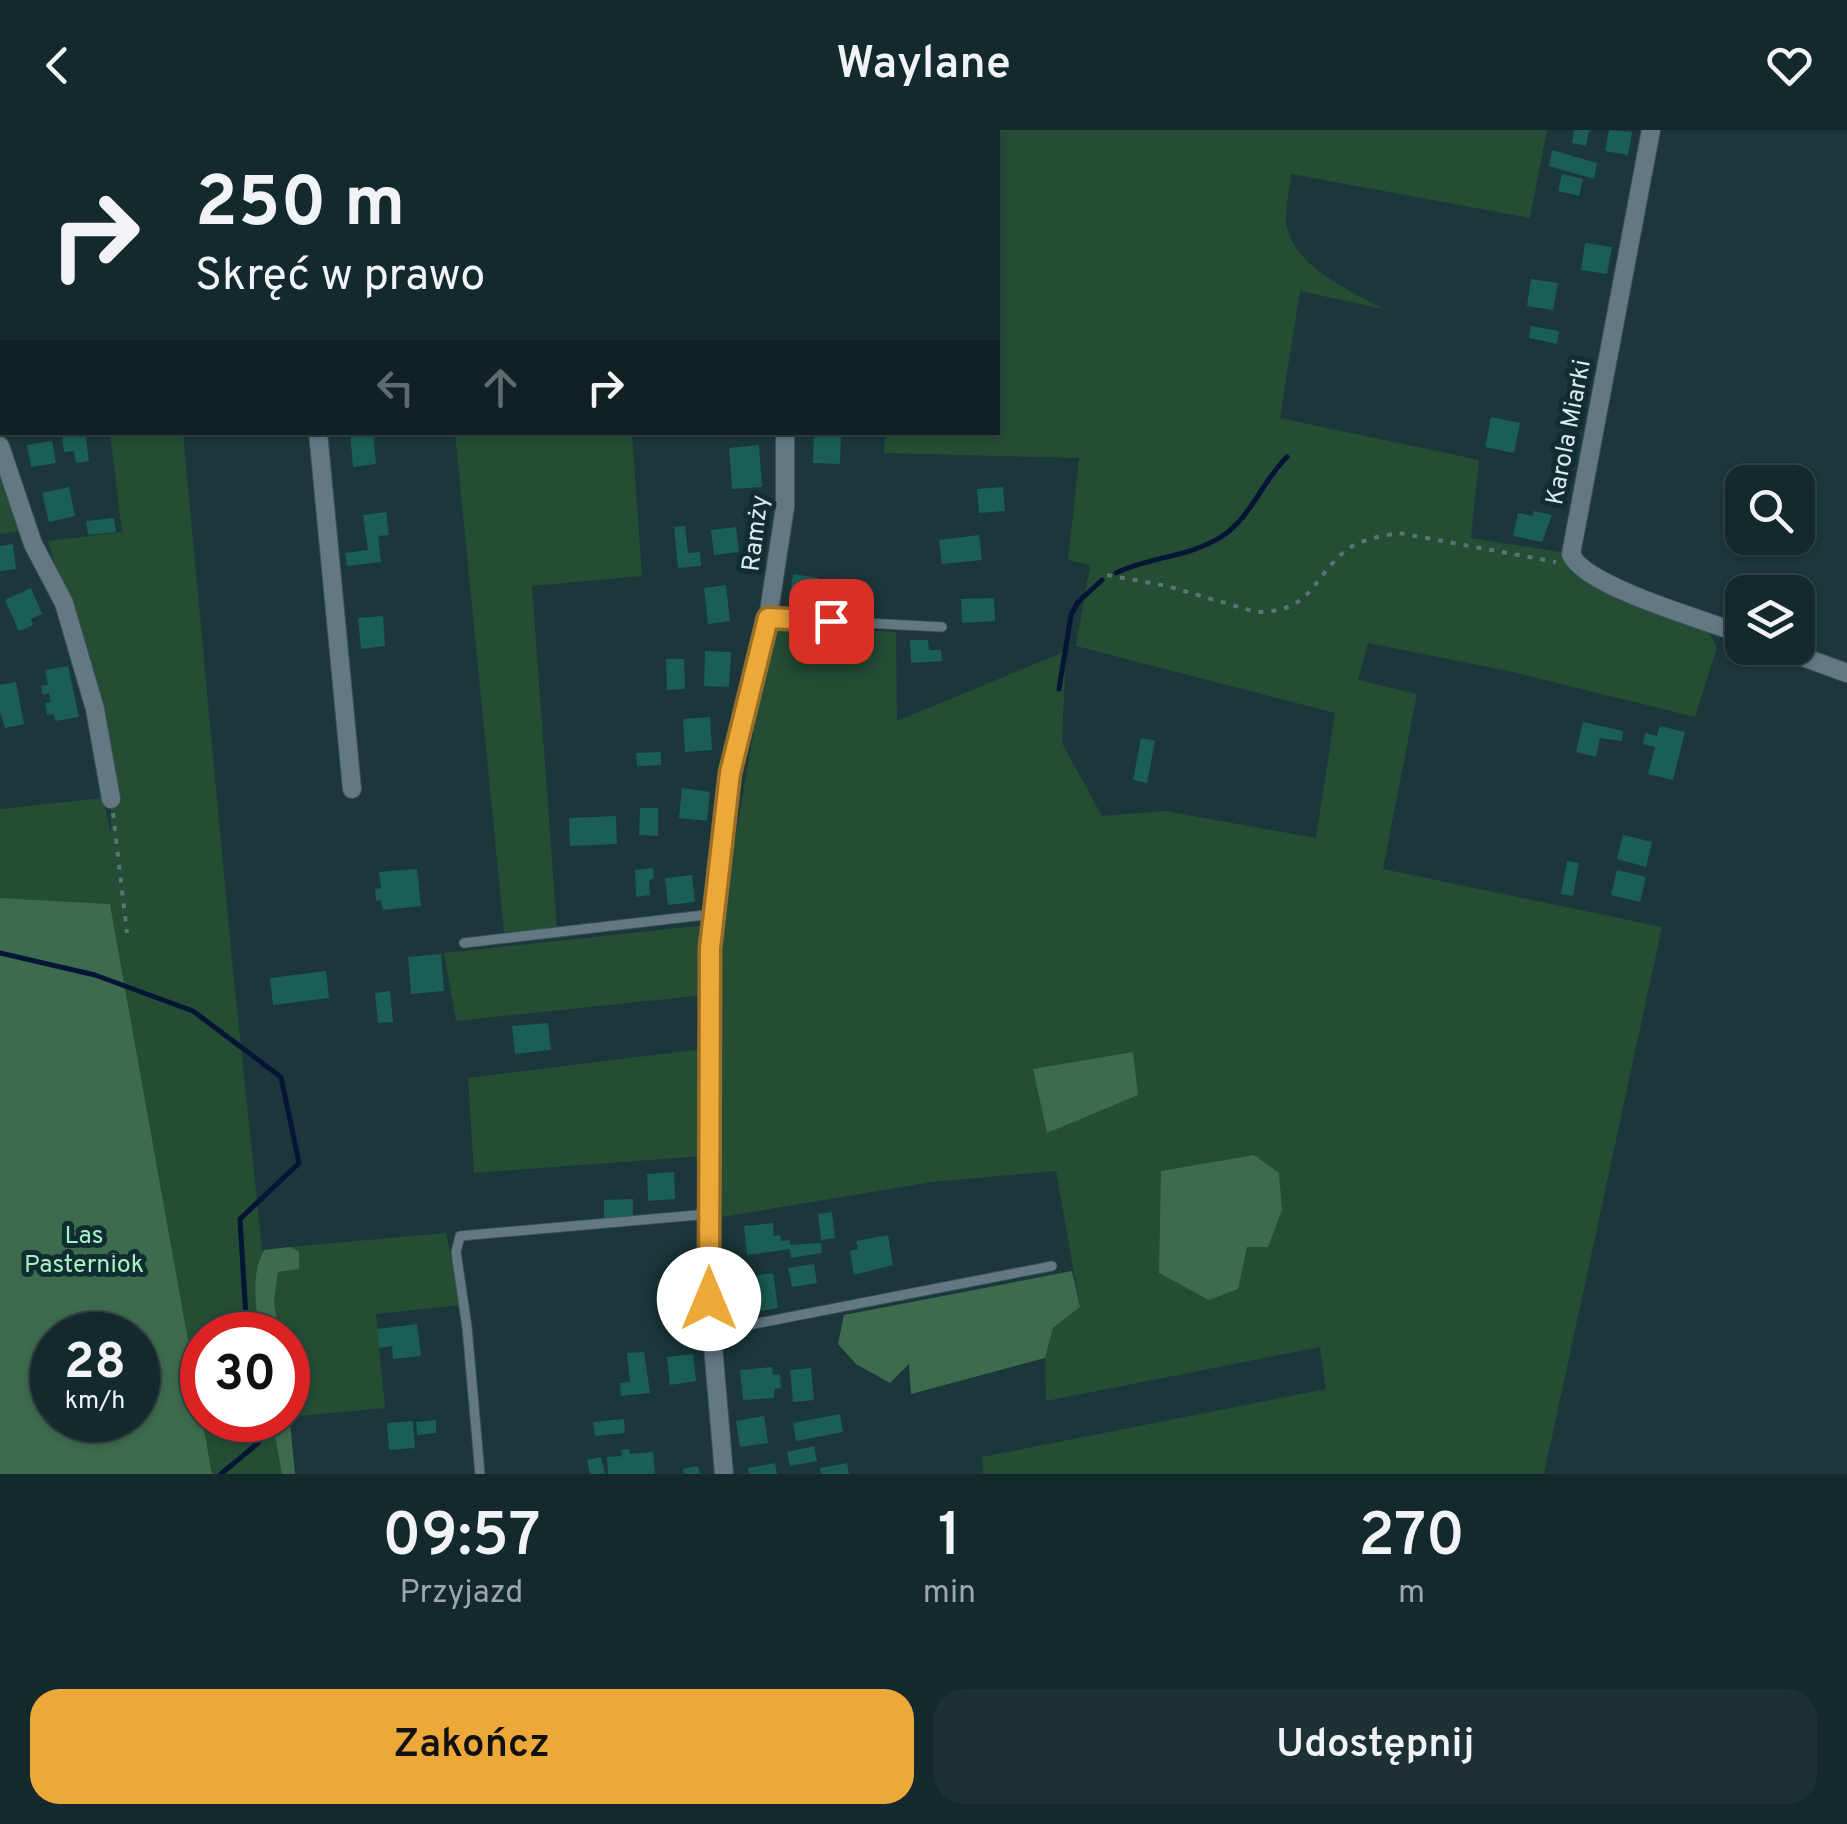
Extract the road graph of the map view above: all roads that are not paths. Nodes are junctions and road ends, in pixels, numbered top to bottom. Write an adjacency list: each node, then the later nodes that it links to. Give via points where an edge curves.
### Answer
1 (1650, 130): 7 (street, Karola Miarki, via 1572,554 1576,566 1610,586)
2 (318, 435): 10 (street)
3 (785, 435): 5 (street, Ramży, via 785,507)
4 (0, 446): 11 (street, via 33,544 64,602 95,709)
5 (768, 618): 6 (lane); 12 (street, Ramży, via 730,773)
6 (942, 627)
7 (1725, 628)
8 (1815, 661): 9 (street)
9 (1847, 673)
10 (352, 789)
11 (111, 799)
12 (714, 914): 13 (lane); 14 (street, Ramży)
13 (464, 943)
14 (709, 1214): 16 (street, Ramży); 17 (lane, via 460,1236 456,1252)
15 (1052, 1266): 16 (lane)
16 (712, 1332): 18 (street, Ramży)
17 (480, 1474)
18 (724, 1474)

